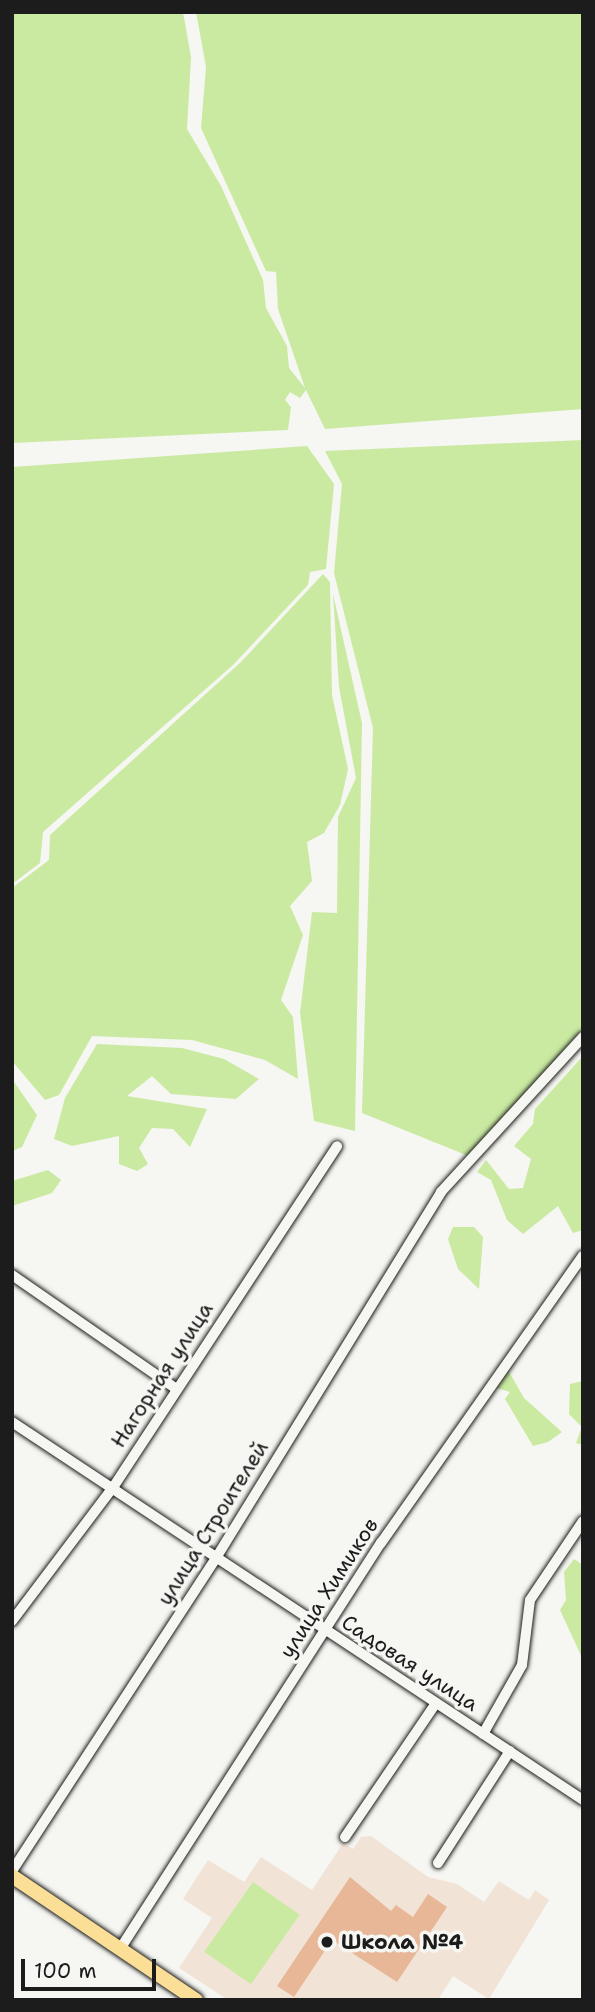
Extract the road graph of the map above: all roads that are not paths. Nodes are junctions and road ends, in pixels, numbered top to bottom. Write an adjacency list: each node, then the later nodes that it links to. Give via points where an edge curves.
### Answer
1 (583, 1037): 9 (street, улица Строителей, via 441,1192)
2 (337, 1146): 5 (street, Нагорная улица)
3 (583, 1256): 11 (street, улица Химиков, via 462,1422)
4 (12, 1275): 5 (street)
5 (175, 1388): 7 (street, Нагорная улица)
6 (12, 1422): 7 (street, Садовая улица)
7 (112, 1489): 9 (street, Садовая улица); 10 (street, Нагорная улица)
8 (583, 1521): 13 (street, via 530,1600 522,1665)
9 (216, 1558): 11 (street, Садовая улица); 18 (street, улица Строителей)
10 (12, 1621)
11 (325, 1630): 12 (street, Садовая улица); 20 (street, улица Химиков)
12 (436, 1703): 13 (street, Садовая улица); 16 (street)
13 (483, 1734): 14 (street, Садовая улица)
14 (510, 1751): 15 (street, Садовая улица); 17 (street)
15 (583, 1800)
16 (345, 1837)
17 (438, 1863)
18 (12, 1871)
19 (12, 1876): 20 (main road)
20 (120, 1950): 21 (main road)
21 (196, 2000)

